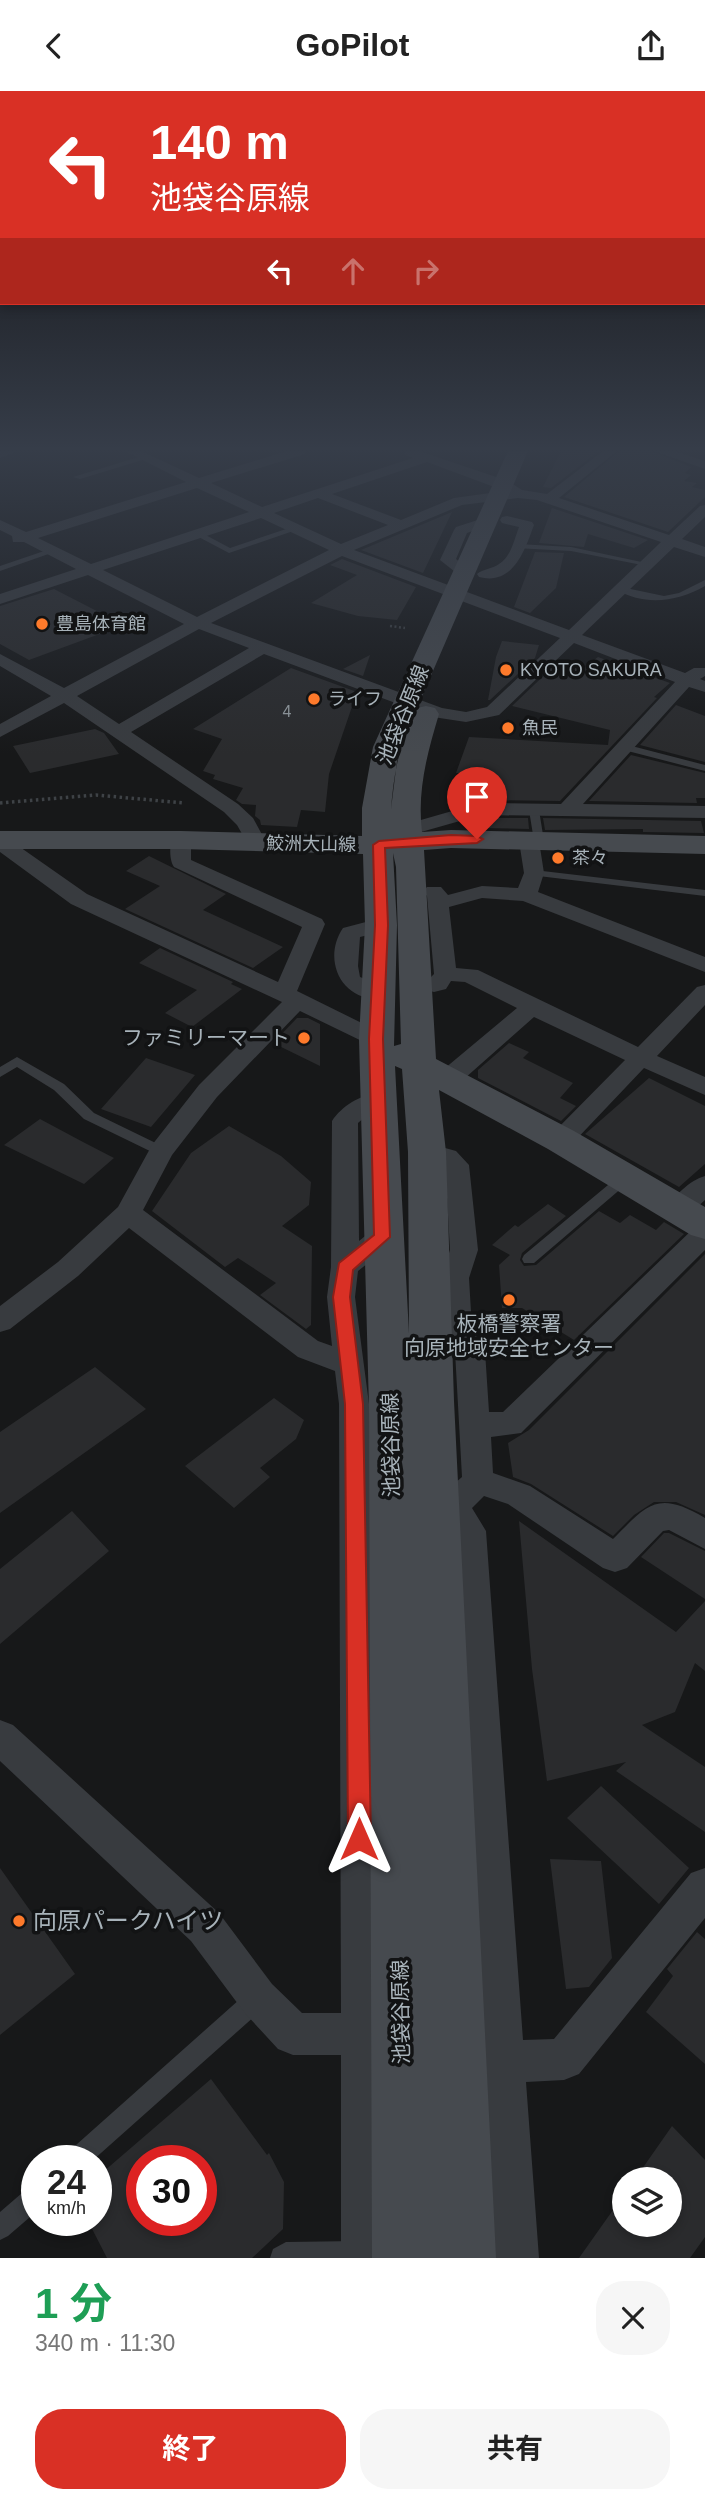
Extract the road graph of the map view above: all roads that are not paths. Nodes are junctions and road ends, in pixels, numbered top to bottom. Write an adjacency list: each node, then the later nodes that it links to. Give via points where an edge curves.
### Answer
1 (50, 552): 10 (lane)
2 (55, 552): 11 (street)
3 (141, 552): 11 (street)
4 (339, 552): 16 (street)
5 (345, 552): 13 (street)
6 (485, 552): 13 (main road, 池袋谷原線)
7 (586, 552): 9 (lane)
8 (660, 552): 9 (street)
9 (647, 564): 14 (street)
10 (0, 569)
11 (89, 569): 15 (street); 16 (street)
12 (705, 583): 14 (lane, via 662,601)
13 (469, 585): 17 (street); 24 (main road, 池袋谷原線)
14 (621, 590): 17 (street)
15 (0, 599)
16 (198, 623): 18 (street); 23 (street)
17 (573, 638): 21 (street); 24 (street, via 494,711 451,716)
18 (263, 647): 24 (street); 26 (street)
19 (0, 659): 23 (street)
20 (705, 669): 21 (street)
21 (686, 680): 22 (street); 27 (street)
22 (705, 687)
23 (65, 695): 25 (street); 26 (street)
24 (417, 705): 33 (main road, 池袋谷原線)
25 (0, 731)
26 (119, 732): 37 (street, via 231,808)
27 (624, 747): 28 (lane); 30 (street)
28 (705, 768)
29 (705, 803): 30 (street)
30 (570, 807): 31 (street); 32 (street)
31 (534, 810): 33 (street, via 480,809); 36 (lane)
32 (705, 812)
33 (398, 839): 36 (main road, 鮫洲大山線); 37 (main road, 鮫洲大山線); 42 (main road, 池袋谷原線); 44 (main road, 池袋谷原線, via 381,925)
34 (181, 840): 35 (main road, 鮫洲大山線); 37 (main road, 鮫洲大山線); 46 (street, via 181,863 314,923)
35 (0, 841): 46 (street, via 79,899)
36 (534, 841): 38 (main road, 鮫洲大山線); 39 (street)
37 (257, 842)
38 (705, 845)
39 (534, 873): 40 (lane); 41 (street)
40 (705, 893)
41 (526, 895): 42 (street); 43 (street)
42 (424, 897): 44 (main road, 池袋谷原線)
43 (705, 965)
44 (413, 985): 47 (street, via 470,975); 48 (main road, 池袋谷原線); 51 (main road, 池袋谷原線)
45 (705, 992): 49 (street)
46 (290, 997): 48 (street); 55 (street)
47 (532, 1007): 49 (street); 51 (street)
48 (376, 1039): 51 (main road); 53 (main road, 池袋谷原線)
49 (641, 1058): 52 (street); 54 (street)
50 (0, 1073): 55 (lane, via 17,1061 59,1087 89,1116)
51 (433, 1073): 54 (main road); 56 (main road, 池袋谷原線)
52 (705, 1087)
53 (378, 1101): 60 (main road, 池袋谷原線); 62 (street, via 356,1109 345,1121)
54 (561, 1140): 57 (main road)
55 (161, 1151): 58 (street)
56 (427, 1152): 65 (street, via 447,1157 456,1165 459,1180 464,1250 455,1278 458,1329 470,1351); 66 (main road, 池袋谷原線)
57 (625, 1178): 59 (main road); 61 (lane)
58 (128, 1213): 63 (street, via 68,1269); 64 (street, via 308,1349)
59 (698, 1213): 65 (street, via 510,1423)
60 (382, 1237): 62 (street); 78 (main road, 池袋谷原線, via 391,1408)
61 (529, 1259)
62 (345, 1267): 64 (street, via 341,1297)
63 (0, 1321)
64 (349, 1364): 71 (street, via 354,1404)
65 (474, 1425): 66 (street)
66 (455, 1488): 67 (street, via 519,1495 615,1558 655,1518 673,1516); 72 (street, via 470,1531); 79 (main road, 池袋谷原線)
67 (705, 1535)
68 (0, 1737): 70 (street, via 205,1927)
69 (705, 1887): 72 (street, via 564,2059)
70 (258, 1999): 71 (street, via 293,2034); 73 (lane)
71 (361, 2035): 76 (street)
72 (504, 2062): 80 (street)
73 (93, 2145)
74 (21, 2209): 75 (lane)
75 (0, 2228)
76 (364, 2256): 77 (lane, via 286,2254)
77 (282, 2258)
78 (405, 2258)
79 (463, 2258)
80 (516, 2258)

